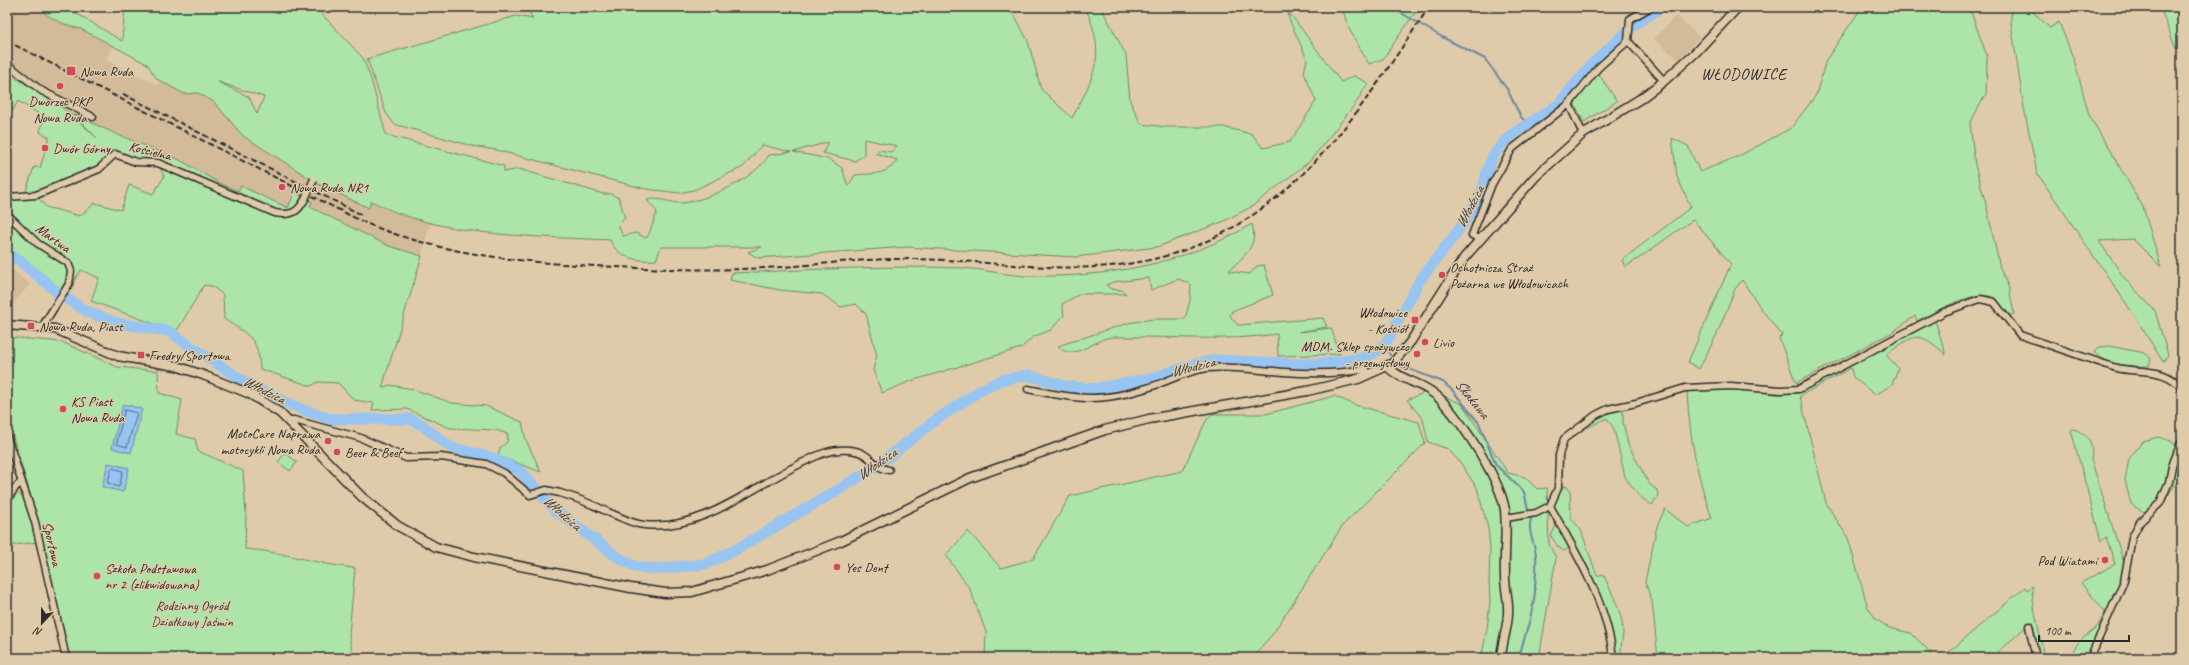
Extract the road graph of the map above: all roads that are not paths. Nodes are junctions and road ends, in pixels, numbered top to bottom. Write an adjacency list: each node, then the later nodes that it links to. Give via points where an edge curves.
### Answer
1 (1651, 7): 3 (street, via 1630,19)
2 (1738, 7): 5 (street, via 1695,53)
3 (1628, 39): 5 (street); 6 (street, via 1598,68)
4 (7, 64): 7 (street, via 42,91)
5 (1664, 81): 8 (street)
6 (1569, 104): 8 (street); 12 (street, via 1512,149 1492,184 1472,235)
7 (93, 117)
8 (1583, 134): 12 (street, via 1535,177)
9 (314, 179): 10 (street, Kościelna, bridge, via 300,208 287,216 158,163 136,162 115,154 99,169 36,195)
10 (7, 197)
11 (7, 214): 14 (street, Martwa, via 37,243 68,263 71,275 68,286)
12 (1479, 239): 15 (street, via 1411,341 1393,363)
13 (7, 325): 14 (street)
14 (42, 327): 19 (street, via 55,329 118,356 176,366 203,375 250,394)
15 (1387, 366): 16 (street); 28 (street, via 1393,372 1427,387 1444,402 1462,425 1491,474 1501,497)
16 (1366, 369): 17 (street, via 1308,373 1231,367 1207,368 1185,373 1132,393 1105,399 1082,399); 19 (street, via 1307,391 1149,419 1105,430 982,474 841,541 767,570 692,592 665,593 572,576 468,556 423,541 398,526 362,497)
17 (1028, 389)
18 (2182, 389): 22 (street, via 2173,379 2161,374 2116,368 2020,334 1994,302 1980,299 1920,323 1799,389 1731,386 1685,388 1608,409)
19 (290, 422): 24 (street, via 294,420 361,438 406,458 440,458 486,464 504,472 530,495 546,490 573,497 634,523 658,526 701,517 813,456 837,450 850,449 864,453)
20 (1558, 434): 22 (street)
21 (7, 437): 25 (street, Sportowa)
22 (1564, 439): 27 (street, via 1559,455 1558,488 1555,500)
23 (2182, 440): 34 (street, via 2160,503 2140,522 2132,537 2124,581)
24 (886, 470)
25 (21, 482): 26 (street); 30 (street, Sportowa, via 35,522)
26 (7, 500)
27 (1550, 506): 28 (street, via 1515,518); 32 (street, via 1593,585 1610,634)
28 (1506, 518): 31 (street, via 1505,576 1508,611)
29 (2029, 626): 33 (street)
30 (66, 658)
31 (1501, 658)
32 (1613, 658)
33 (2036, 658)
34 (2090, 658)

